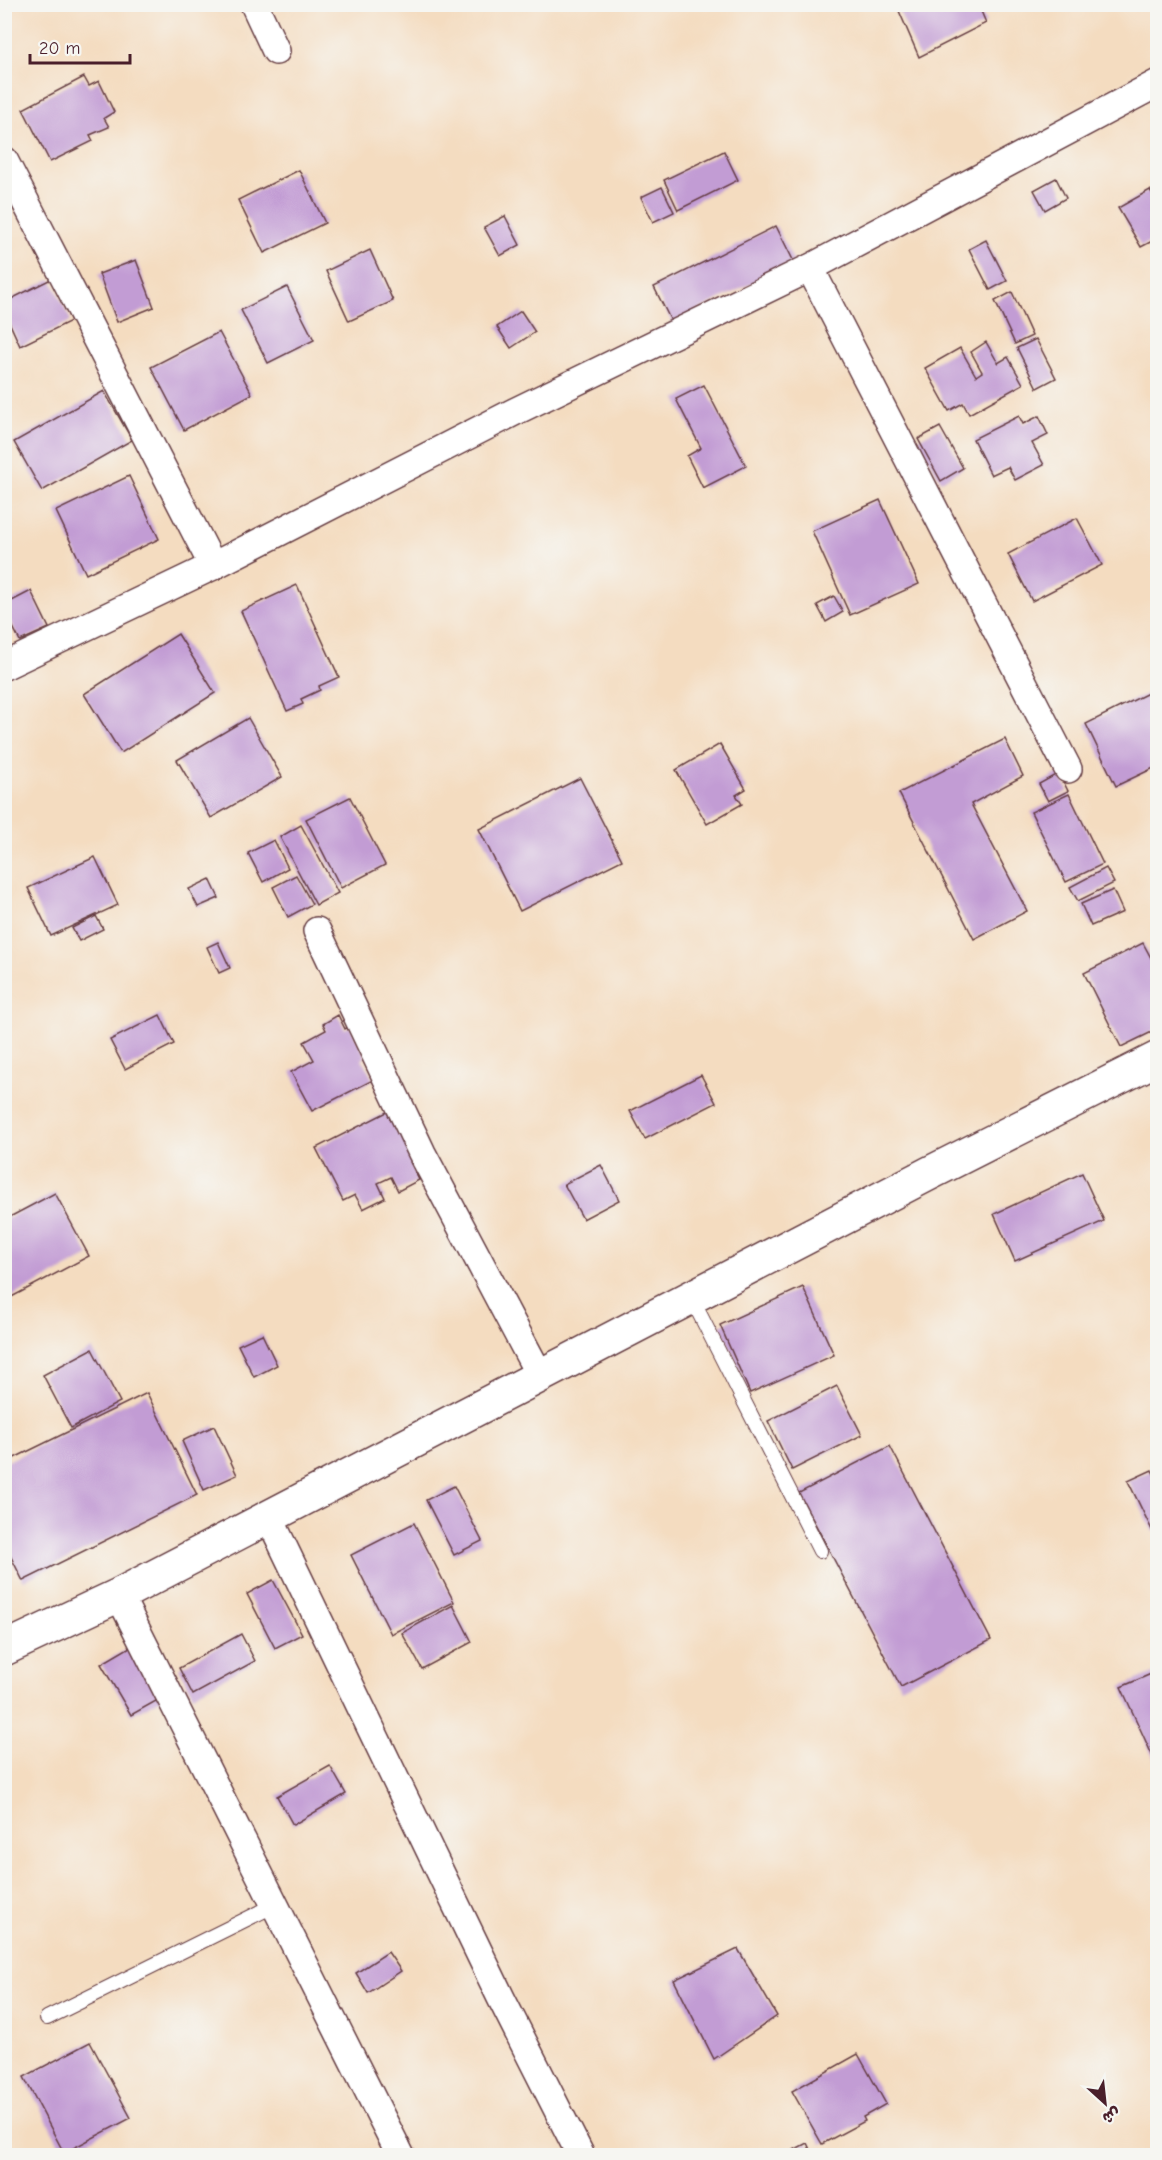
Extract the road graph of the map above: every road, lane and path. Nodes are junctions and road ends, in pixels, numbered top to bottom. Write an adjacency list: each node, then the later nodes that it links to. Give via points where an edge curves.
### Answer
1 (255, 4): 2 (street)
2 (276, 51)
3 (1158, 84): 5 (street)
4 (4, 160): 6 (street)
5 (810, 268): 6 (street, via 514,412); 8 (street)
6 (213, 566): 7 (street)
7 (4, 666)
8 (1068, 769)
9 (317, 931): 12 (street, via 422,1153)
10 (1155, 1065): 11 (main road)
11 (691, 1297): 12 (main road); 14 (lane)
12 (540, 1376): 13 (main road)
13 (269, 1517): 15 (main road); 20 (street)
14 (820, 1551)
15 (119, 1594): 16 (main road); 17 (street)
16 (4, 1649)
17 (275, 1905): 18 (lane); 19 (street)
18 (47, 2018)
19 (400, 2156)
20 (581, 2156)

